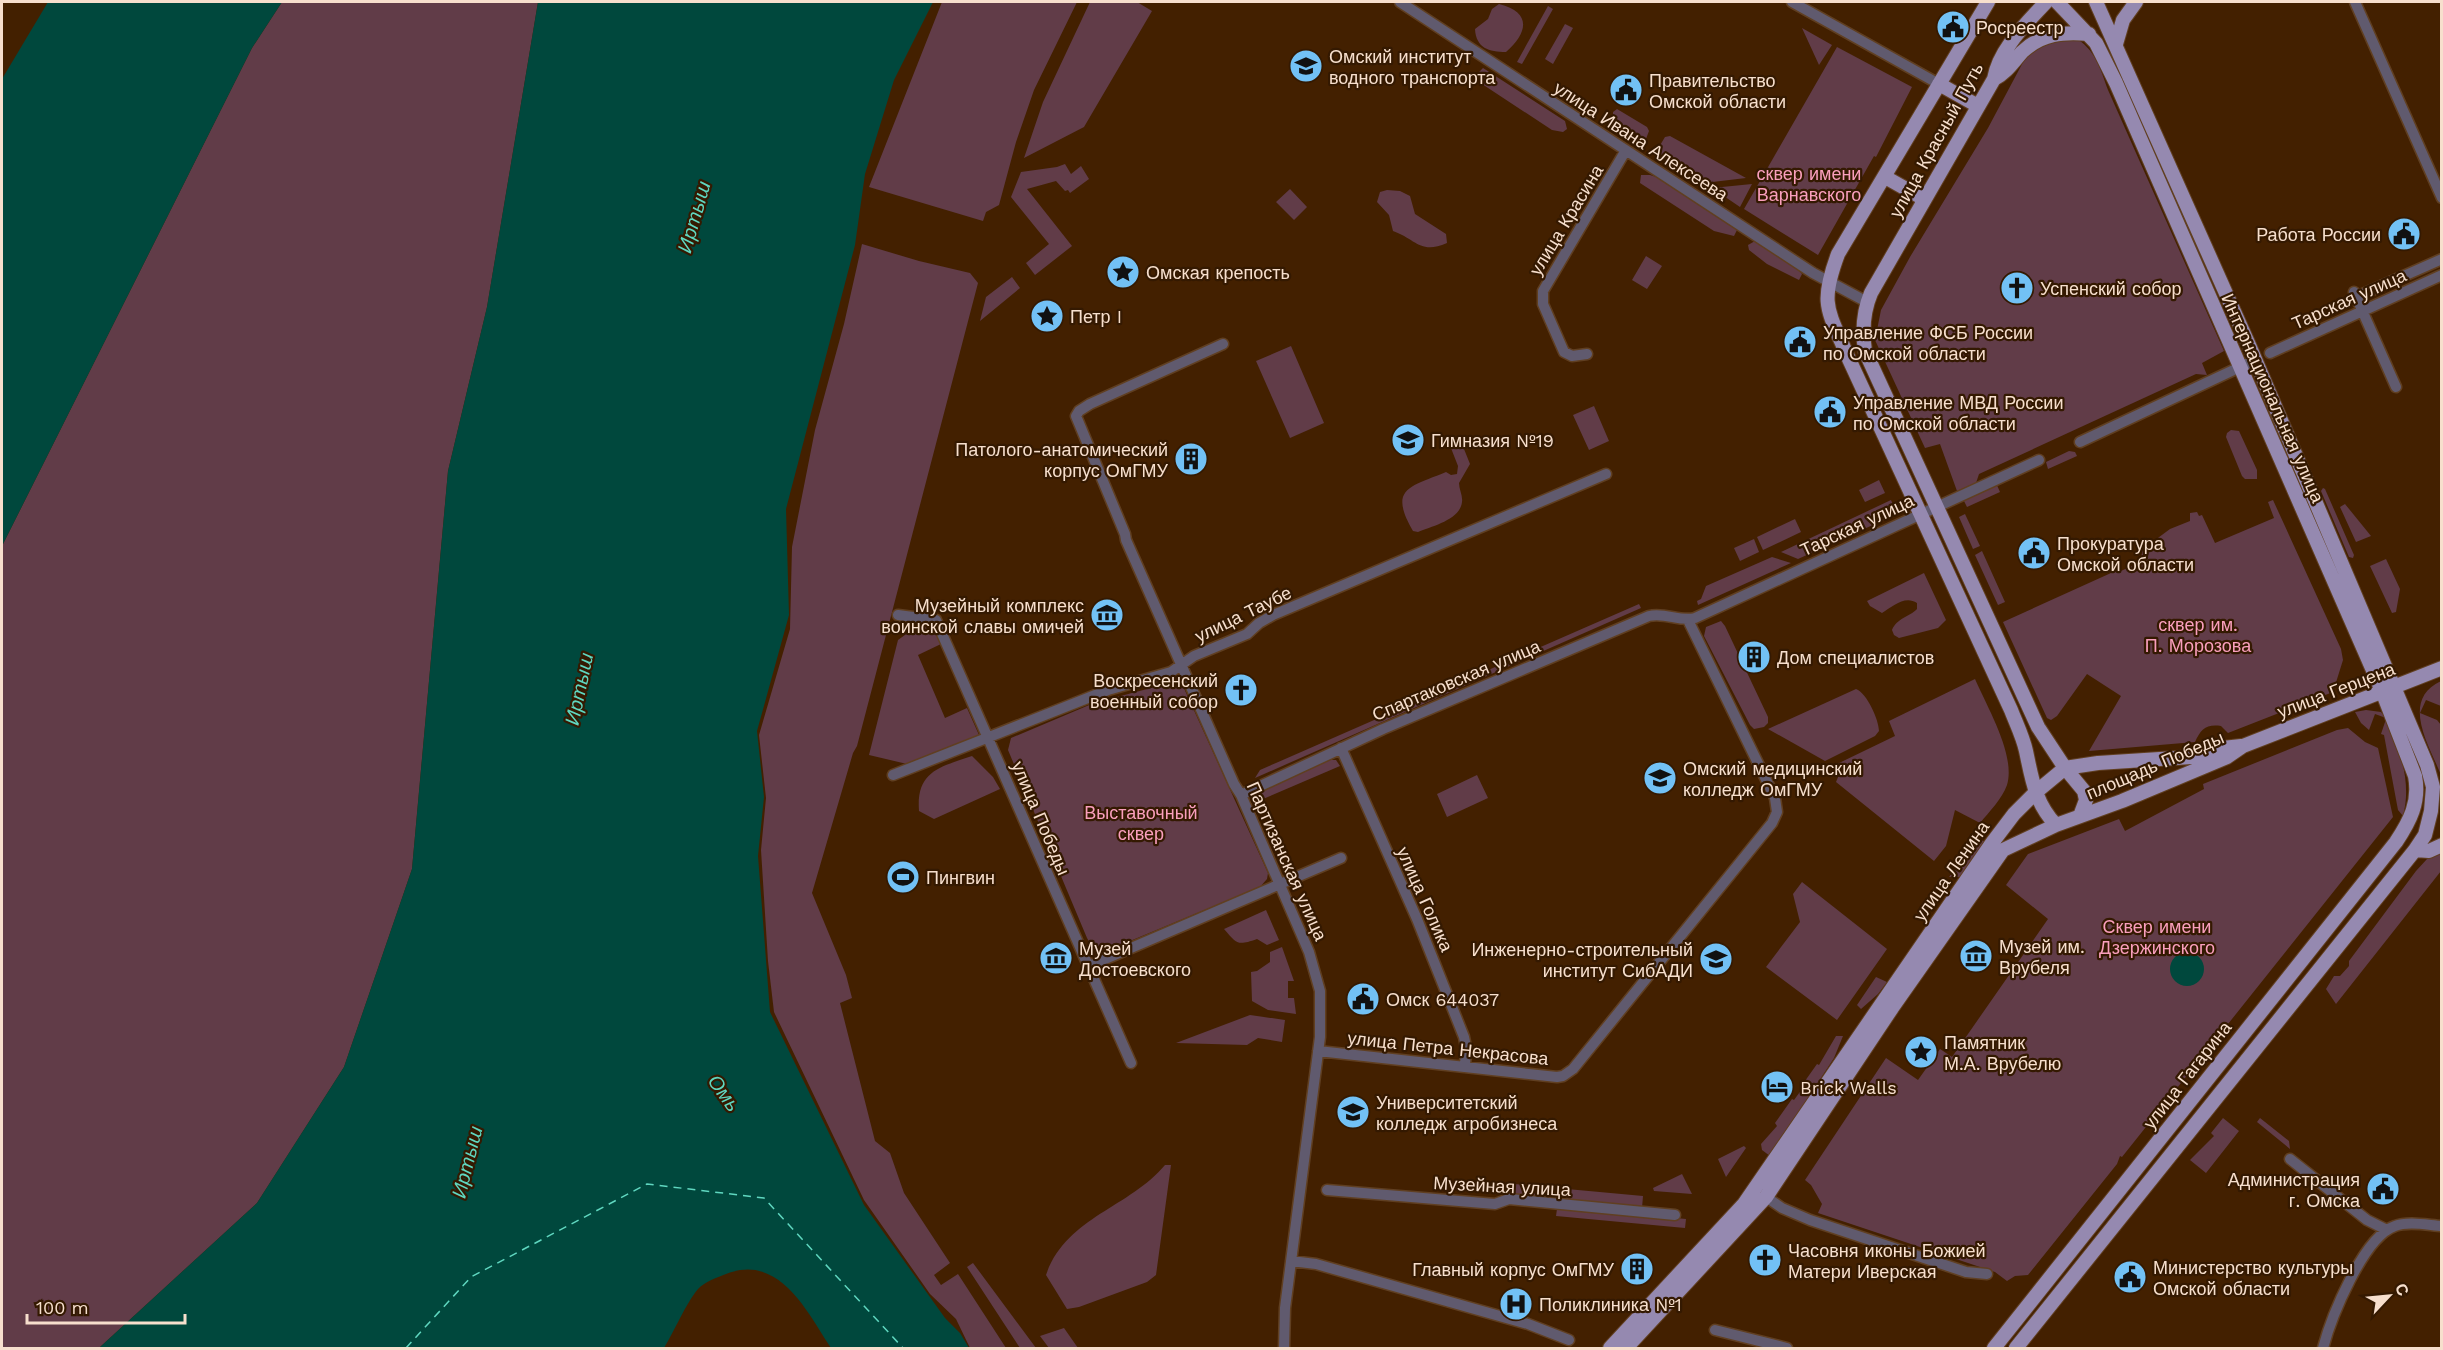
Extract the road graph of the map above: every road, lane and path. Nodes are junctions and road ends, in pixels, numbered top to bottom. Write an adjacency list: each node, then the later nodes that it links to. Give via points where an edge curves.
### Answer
1 (1400, 2): 14 (street, улица Ивана Алексеева)
2 (1792, 2): 12 (street)
3 (1988, 2): 12 (main road, улица Красный Путь)
4 (2046, 2): 11 (main road, улица Красный Путь, via 2016,37 1996,67)
5 (2057, 2): 9 (main road, Интернациональная улица)
6 (2097, 2): 10 (main road, Интернациональная улица)
7 (2136, 2): 10 (main road, via 2123,20)
8 (2355, 2): 16 (street)
9 (2089, 34): 11 (main road, via 2056,33 2042,38); 27 (main road, Интернациональная улица, via 2102,53)
10 (2116, 44): 26 (main road, Интернациональная улица)
11 (1994, 79): 13 (main road, улица Красный Путь)
12 (1939, 84): 13 (main road); 15 (main road, улица Красный Путь)
13 (1978, 106): 17 (main road, улица Красный Путь)
14 (1626, 150): 20 (street, улица Ивана Алексеева); 25 (street, улица Красина, via 1543,291 1543,304 1564,352 1572,356)
15 (1885, 177): 17 (main road); 20 (main road, улица Красный Путь, via 1838,254)
16 (2442, 198)
17 (1924, 199): 21 (main road, улица Красный Путь)
18 (2442, 258): 22 (street, Тарская улица, via 2355,295)
19 (2442, 275): 22 (street, Тарская улица)
20 (1829, 280): 21 (street, улица Ивана Алексеева); 33 (main road, улица Красный Путь, via 1828,308)
21 (1867, 302): 32 (main road, via 1863,327 1866,351)
22 (2362, 311): 24 (street, Тарская улица); 28 (street)
23 (1223, 344): 38 (street, Партизанская улица, via 1090,404 1077,416)
24 (2270, 353)
25 (1587, 354)
26 (2255, 360): 27 (street); 40 (main road, Интернациональная улица)
27 (2240, 367): 29 (street); 40 (main road, Интернациональная улица)
28 (2396, 387)
29 (2080, 442)
30 (2039, 460): 32 (street, Тарская улица)
31 (1606, 474): 38 (street, улица Таубе, via 1273,615 1247,634 1194,656)
32 (1936, 507): 33 (street, Тарская улица); 36 (main road)
33 (1921, 514): 35 (street, Тарская улица); 37 (main road)
34 (898, 615): 41 (street, улица Победы, via 936,620)
35 (1688, 620): 43 (street, Спартаковская улица, via 1666,614 1649,616); 64 (street, улица Петра Некрасова, via 1775,798 1775,818 1569,1073 1557,1077)
36 (1990, 623): 37 (main road); 44 (main road, площадь Победы, via 2045,738)
37 (1975, 630): 47 (main road, via 2020,733)
38 (1181, 666): 41 (street, улица Таубе); 48 (street, Партизанская улица)
39 (2442, 668): 40 (main road, улица Герцена)
40 (2389, 689): 42 (main road, улица Герцена); 46 (main road, Интернациональная улица, via 2427,765); 51 (main road, Интернациональная улица, via 2415,776 2416,797)
41 (987, 736): 45 (street, улица Таубе); 59 (street, улица Победы)
42 (2244, 746): 44 (main road, площадь Победы, via 2191,757); 50 (main road, площадь Победы, via 2227,757)
43 (1341, 748): 48 (street, Спартаковская улица); 64 (street, улица Голика, via 1464,1037)
44 (2066, 768): 47 (main road, площадь Победы); 50 (main road, via 2085,791)
45 (893, 775)
46 (2433, 787): 49 (main road); 53 (main road, Интернациональная улица)
47 (2036, 792): 52 (main road); 76 (main road, улица Ленина, via 2006,823 1744,1204)
48 (1241, 795): 58 (street, Партизанская улица)
49 (2442, 800)
50 (2082, 812): 52 (main road, площадь Победы)
51 (2408, 824): 60 (main road, улица Гагарина)
52 (2056, 825): 55 (main road, площадь Победы)
53 (2427, 827): 56 (main road, улица Гагарина)
54 (2442, 845): 56 (main road, via 2429,851)
55 (2002, 850): 67 (main road, улица Ленина)
56 (2415, 850): 61 (main road, улица Гагарина)
57 (1341, 858): 58 (street)
58 (1281, 884): 59 (street); 62 (street, Партизанская улица, via 1316,972 1321,1008)
59 (1089, 966): 63 (street, улица Победы)
60 (2279, 990): 61 (main road); 79 (main road, улица Гагарина)
61 (2293, 1001): 80 (main road, улица Гагарина)
62 (1318, 1051): 64 (street, улица Петра Некрасова); 71 (street, Партизанская улица)
63 (1131, 1063)
64 (1465, 1066)
65 (2290, 1159): 70 (street, via 2367,1220)
66 (1327, 1190): 68 (street, Музейная улица, via 1495,1204 1509,1199)
67 (1766, 1197): 72 (street, via 1810,1220 1966,1272); 77 (main road, улица Ленина)
68 (1675, 1215)
69 (2442, 1226): 70 (street, via 2403,1224)
70 (2387, 1230): 81 (street, via 2353,1273 2336,1306)
71 (1291, 1261): 74 (street, via 1316,1264 1522,1322); 75 (street, Партизанская улица)
72 (1987, 1274)
73 (1715, 1330): 78 (street)
74 (1569, 1340)
75 (1284, 1348)
76 (1610, 1348)
77 (1626, 1348)
78 (1787, 1348)
79 (1994, 1348)
80 (2016, 1348)
81 (2323, 1348)

